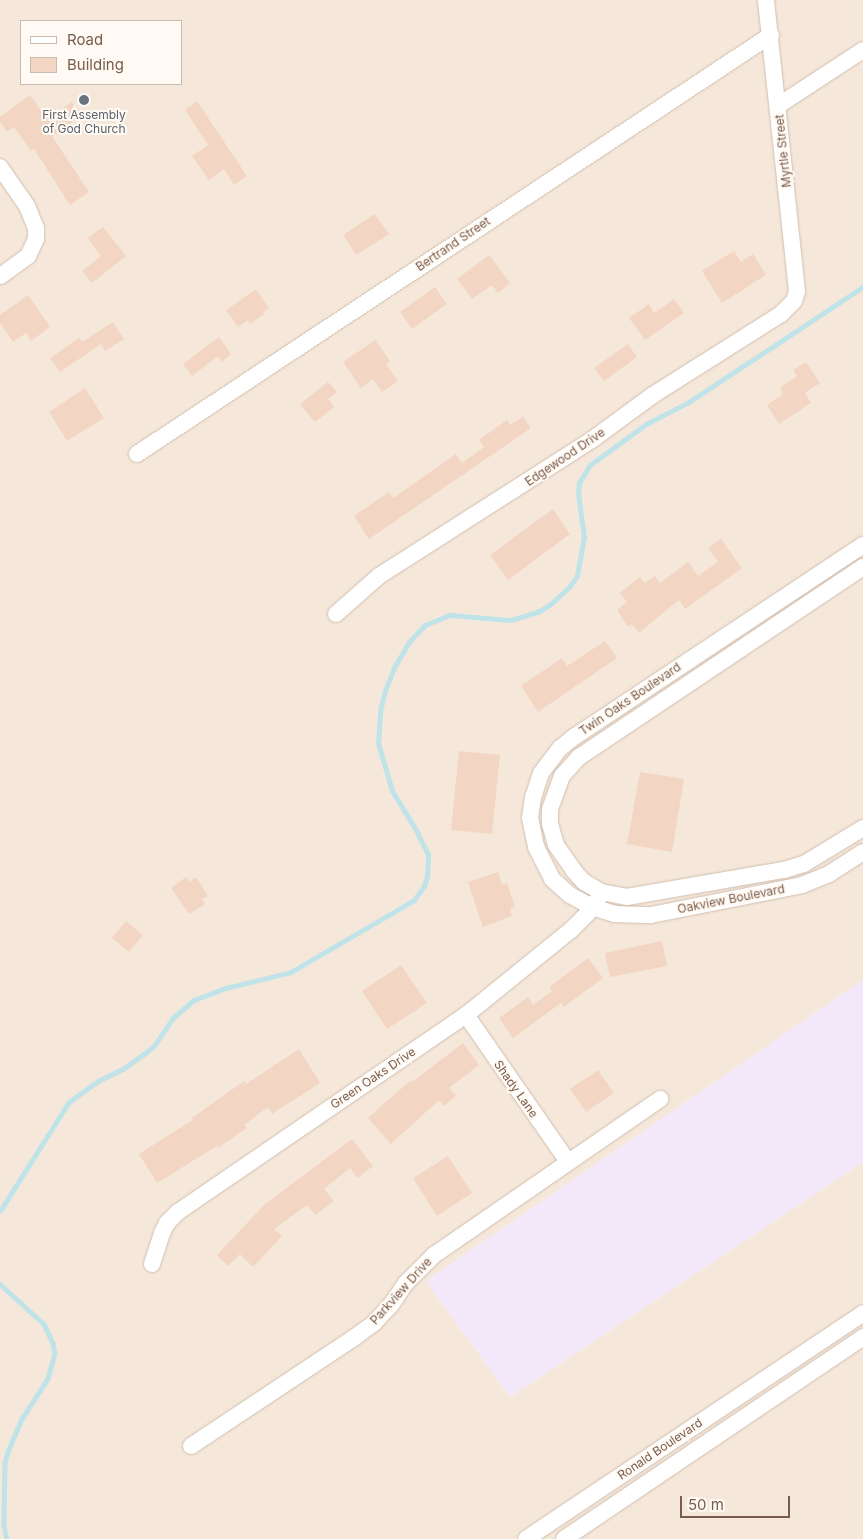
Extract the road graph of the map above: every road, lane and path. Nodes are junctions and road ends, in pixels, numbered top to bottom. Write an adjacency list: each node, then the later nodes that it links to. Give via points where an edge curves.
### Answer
1 (766, 0): 2 (street, Myrtle Street)
2 (770, 35): 4 (street, Myrtle Street); 8 (street, Bertrand Street)
3 (863, 50): 4 (street)
4 (779, 105): 7 (street, Myrtle Street, via 797,291)
5 (0, 167): 6 (street, via 27,206 36,228 36,239 28,256)
6 (0, 276)
7 (794, 302): 11 (street, Edgewood Drive, via 653,395 562,460 379,576)
8 (137, 454)
9 (863, 545): 15 (street, Twin Oaks Boulevard, via 576,736 548,762 533,797 530,818 536,847 552,879 570,895)
10 (863, 567): 14 (street, Twin Oaks Boulevard, via 569,766 557,784 550,824 562,857 584,882)
11 (336, 614)
12 (863, 828): 14 (street, Oakview Boulevard, via 820,856 784,870 641,896)
13 (863, 852): 15 (street, Oakview Boulevard, via 829,874 802,885 651,915 615,914)
14 (601, 892): 15 (street, Green Oaks Drive)
15 (592, 907): 16 (street, Green Oaks Drive, via 554,945)
16 (466, 1015): 18 (street, Shady Lane); 19 (street, Green Oaks Drive, via 178,1212 167,1223)
17 (660, 1099): 18 (street, Parkview Drive)
18 (568, 1162): 24 (street, Parkview Drive, via 434,1255 367,1328)
19 (152, 1264)
20 (863, 1313): 22 (street, Ronald Boulevard)
21 (863, 1337): 23 (street, Ronald Boulevard)
22 (795, 1358): 23 (street); 25 (street, Ronald Boulevard)
23 (806, 1376): 26 (street, Ronald Boulevard)
24 (191, 1446)
25 (602, 1488): 26 (street); 27 (street, Ronald Boulevard)
26 (613, 1506): 28 (street, Ronald Boulevard)
27 (526, 1539)
28 (564, 1539)

